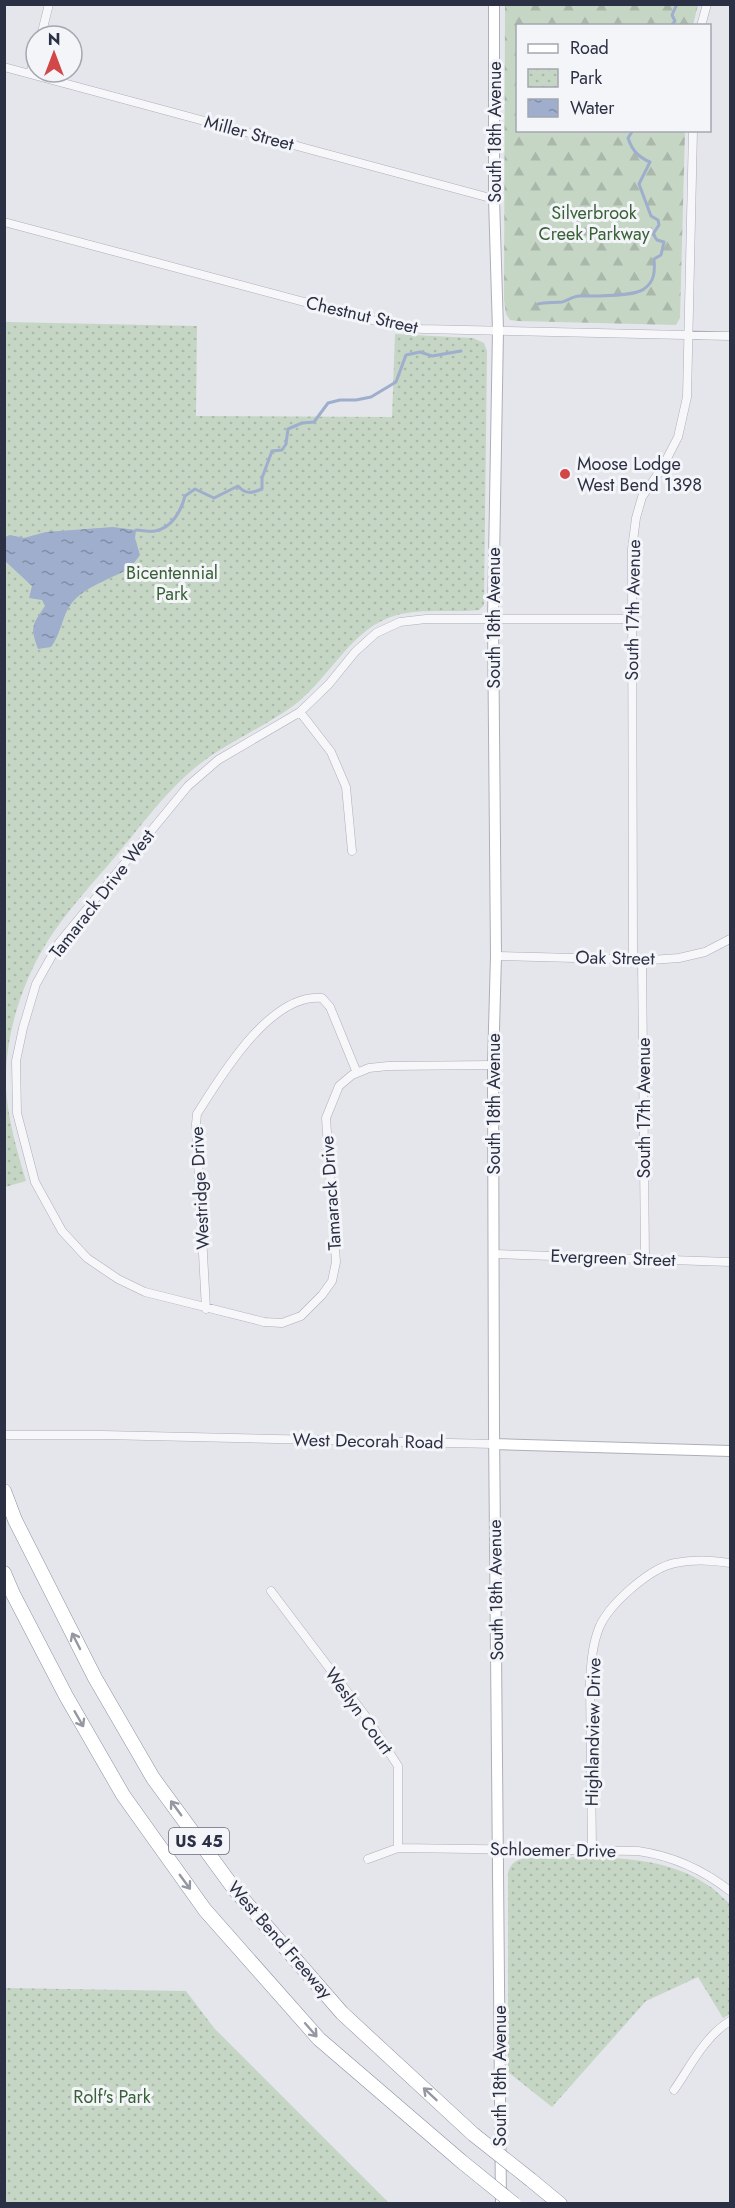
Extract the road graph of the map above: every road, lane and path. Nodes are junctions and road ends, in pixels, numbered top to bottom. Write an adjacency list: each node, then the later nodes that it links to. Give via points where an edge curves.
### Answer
1 (49, 4): 4 (street)
2 (494, 4): 10 (street, South 18th Avenue)
3 (707, 4): 5 (street)
4 (44, 24)
5 (702, 24)
6 (4, 67): 7 (street, Miller Street)
7 (24, 72)
8 (67, 84): 10 (street, Miller Street)
9 (693, 132): 13 (street, South 17th Avenue)
10 (494, 199): 12 (street, South 18th Avenue)
11 (4, 222): 12 (street, Chestnut Street, via 391,325)
12 (498, 330): 13 (street, Chestnut Street); 15 (street, South 18th Avenue)
13 (688, 334): 14 (street, Chestnut Street); 16 (street, South 17th Avenue, via 687,397 678,437 642,497 636,518)
14 (730, 336)
15 (493, 618): 16 (street, Tamarack Drive West); 17 (street, Tamarack Drive West, via 400,622 376,633); 20 (street, South 18th Avenue)
16 (632, 619): 21 (street, South 17th Avenue)
17 (300, 712): 18 (street, via 331,752 346,787); 28 (street, Tamarack Drive West, via 218,760 188,786 59,943 36,984 16,1061 17,1113 34,1182 62,1231 87,1258 118,1279 145,1292)
18 (352, 851)
19 (730, 939): 22 (street, Oak Street, via 705,952 679,958)
20 (496, 956): 21 (street, Oak Street); 23 (street, South 18th Avenue)
21 (633, 958): 22 (street, Oak Street)
22 (642, 959): 26 (street, South 17th Avenue)
23 (493, 1065): 24 (street, via 388,1066); 25 (street, South 18th Avenue)
24 (357, 1073): 28 (street, Tamarack Drive, via 339,1086 326,1118 336,1262 332,1281 301,1316 282,1323); 28 (street, Westridge Drive, via 335,1017 322,998 312,997 277,1013 233,1057 197,1114)
25 (495, 1254): 26 (street, Evergreen Street); 30 (street, South 18th Avenue)
26 (645, 1258): 27 (street, Evergreen Street)
27 (730, 1262)
28 (206, 1309)
29 (4, 1435): 30 (street, West Decorah Road)
30 (494, 1444): 31 (street, West Decorah Road); 37 (street, South 18th Avenue)
31 (730, 1451)
32 (4, 1491): 45 (highway, West Bend Freeway / US 45, one-way to 32, bridge, via 473,2134 342,2013 235,1890 153,1778 95,1678)
33 (730, 1563): 38 (street, Highlandview Drive, via 673,1563 626,1593 600,1626 590,1683)
34 (4, 1573): 44 (highway, West Bend Freeway / US 45, one-way to 44, bridge, via 66,1696 123,1795 205,1910 319,2039)
35 (271, 1591): 36 (street, Weslyn Court, via 367,1718 398,1766)
36 (398, 1848): 37 (street, Schloemer Drive); 39 (street, Schloemer Drive)
37 (497, 1848): 38 (street, Schloemer Drive); 43 (street, South 18th Avenue)
38 (592, 1850): 40 (street, Schloemer Drive, via 664,1855 691,1866)
39 (368, 1859)
40 (730, 1891)
41 (730, 2021): 42 (street, via 707,2042)
42 (674, 2090)
43 (501, 2204)
44 (514, 2204)
45 (560, 2204)

